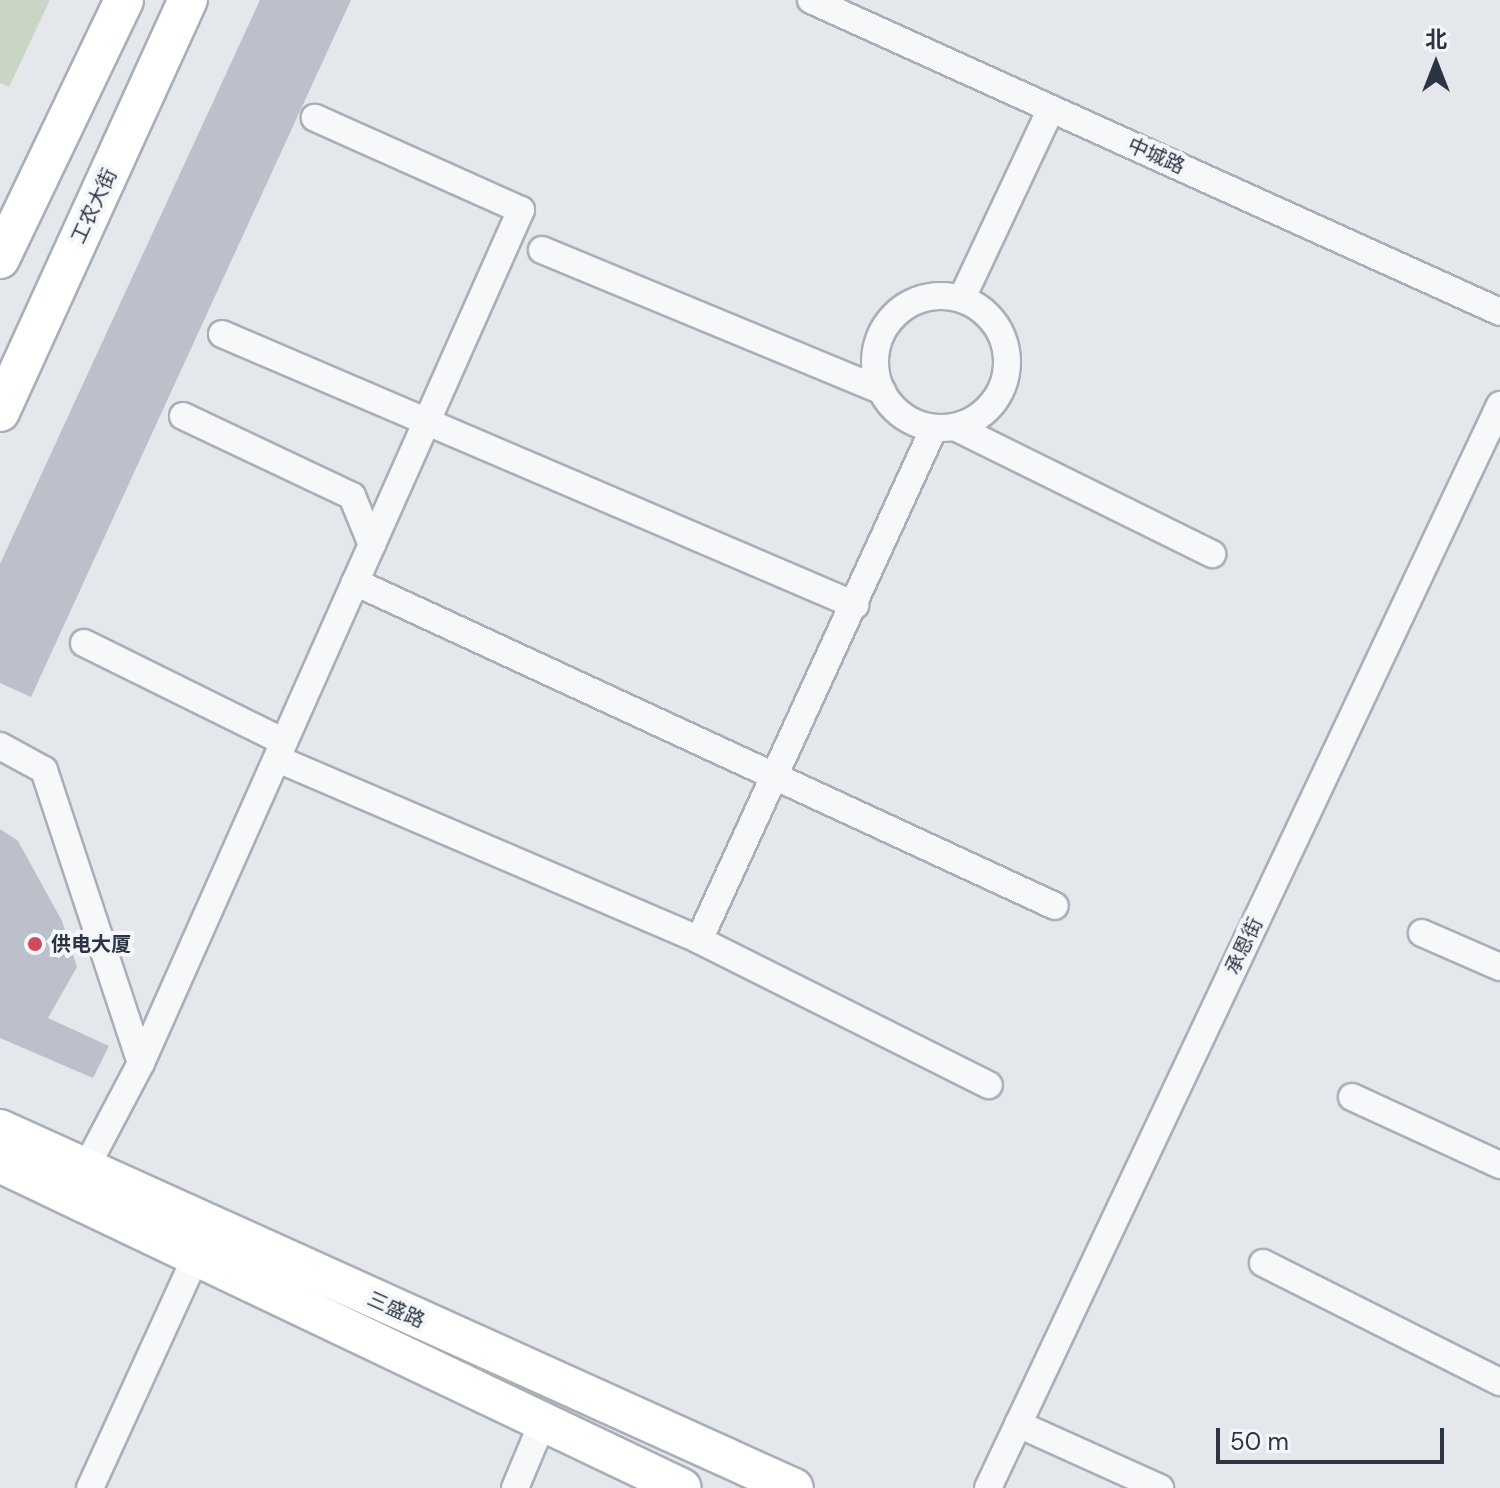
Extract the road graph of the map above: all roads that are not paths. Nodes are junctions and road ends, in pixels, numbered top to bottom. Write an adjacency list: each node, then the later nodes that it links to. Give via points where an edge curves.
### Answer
1 (124, 0): 7 (main road)
2 (188, 0): 13 (main road, 工农大街)
3 (811, 0): 4 (street, 中城路)
4 (1051, 109): 8 (street); 9 (street, 中城路)
5 (315, 118): 15 (street, via 521,210)
6 (542, 250): 11 (street)
7 (0, 259)
8 (962, 298): 11 (street, via 918,299 898,311 876,348); 16 (street, via 996,324 1008,365 992,405)
9 (1500, 312)
10 (222, 334): 15 (street)
11 (882, 391): 16 (street, via 895,410)
12 (1500, 405): 39 (street, 承恩街)
13 (0, 412)
14 (183, 416): 17 (street, via 352,496)
15 (431, 420): 17 (street); 20 (street)
16 (945, 427): 18 (street); 20 (street)
17 (372, 545): 19 (street)
18 (1212, 554)
19 (355, 582): 23 (street); 24 (street)
20 (855, 605): 24 (street)
21 (84, 643): 23 (street)
22 (0, 746): 29 (street, via 44,770)
23 (282, 751): 27 (street); 29 (street)
24 (779, 776): 25 (street); 27 (street)
25 (1055, 906)
26 (1422, 933): 28 (street)
27 (699, 940): 30 (street)
28 (1500, 967)
29 (141, 1063): 35 (street)
30 (989, 1085)
31 (1352, 1097): 34 (street)
32 (0, 1129): 35 (main road, 三盛路)
33 (0, 1163): 36 (main road, 三盛路)
34 (1500, 1165)
35 (85, 1169): 44 (main road, 三盛路)
36 (196, 1257): 40 (main road, 三盛路); 41 (street)
37 (1263, 1263): 38 (street)
38 (1500, 1382)
39 (1018, 1424): 45 (street, 承恩街); 46 (street)
40 (541, 1426): 42 (street); 43 (main road, 三盛路)
41 (90, 1488)
42 (515, 1488)
43 (682, 1488)
44 (794, 1488)
45 (988, 1488)
46 (1160, 1488)

